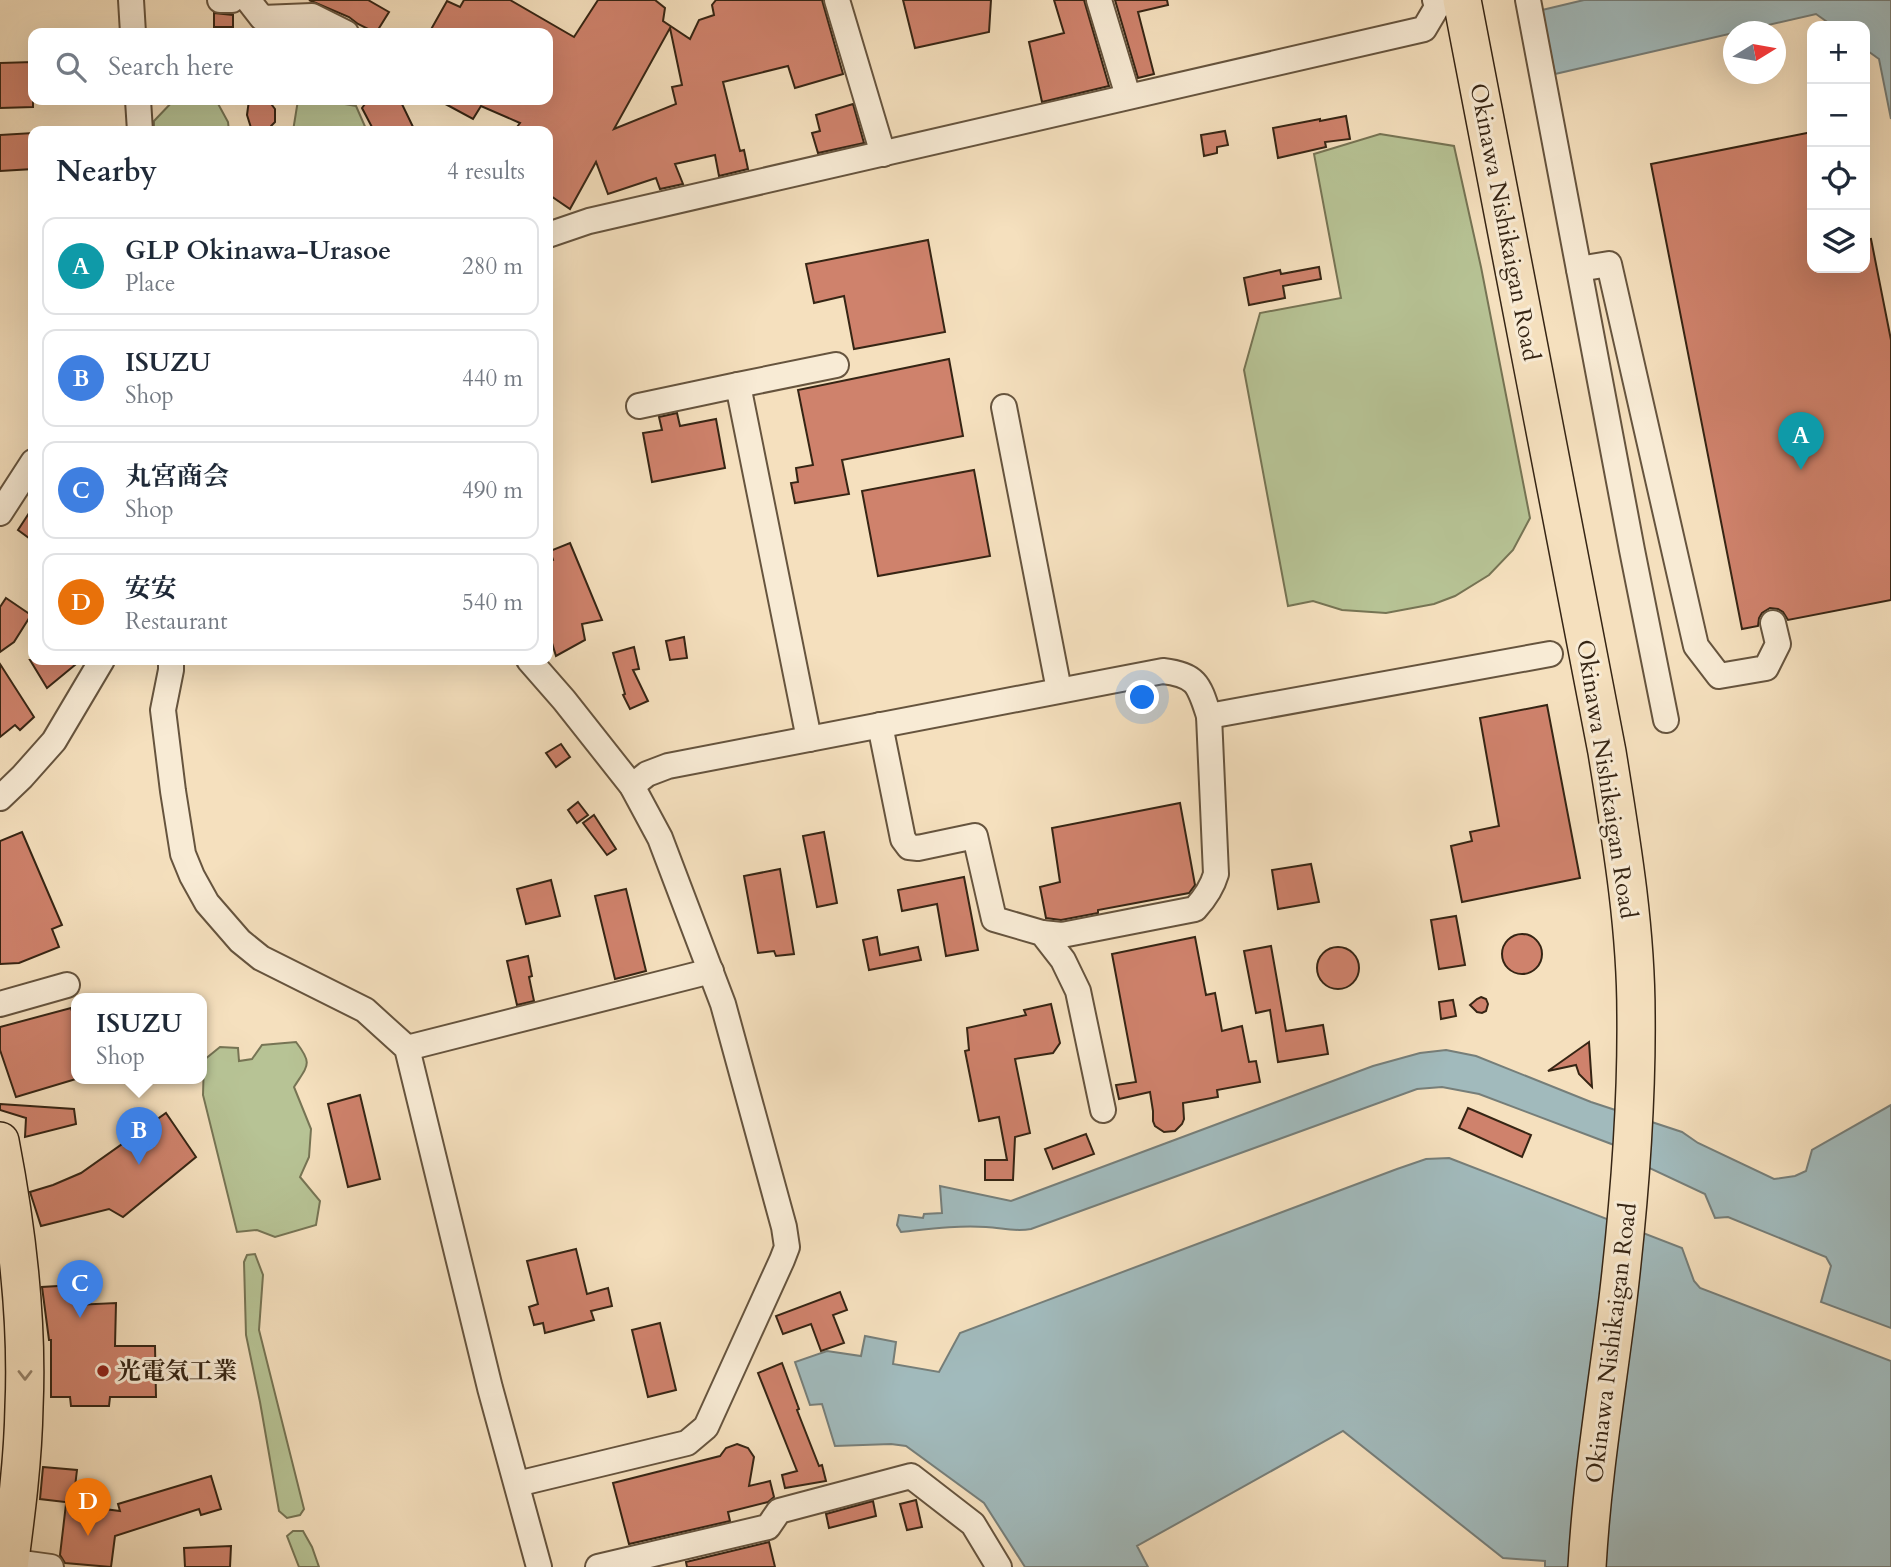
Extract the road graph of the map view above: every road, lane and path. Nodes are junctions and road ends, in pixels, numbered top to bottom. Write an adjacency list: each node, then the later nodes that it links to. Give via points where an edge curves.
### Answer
1 (131, 0): 10 (street)
2 (220, 0): 3 (street)
3 (229, 0)
4 (248, 0): 11 (street, via 262,18 312,16)
5 (837, 0): 15 (street)
6 (1099, 0): 12 (street)
7 (1435, 0): 12 (street, via 1437,7 1424,29)
8 (1462, 0): 49 (highway, Okinawa Nishikaigan Road, via 1606,752 1632,929 1636,1023 1623,1245)
9 (1528, 0): 17 (street)
10 (133, 28)
11 (336, 28)
12 (1128, 96): 15 (street)
13 (138, 105): 14 (street)
14 (140, 126)
15 (883, 154): 16 (street, via 589,221)
16 (553, 233)
17 (1579, 269): 24 (street, via 1609,264 1696,646 1719,676 1766,668 1778,644); 31 (street)
18 (836, 365): 19 (street)
19 (738, 386): 20 (street); 33 (street)
20 (639, 406)
21 (1004, 407): 29 (street)
22 (28, 470): 23 (street)
23 (0, 513)
24 (1773, 623)
25 (1550, 654): 30 (street)
26 (99, 665): 35 (street, via 54,741)
27 (171, 665): 40 (street, via 163,710 173,791 183,854 207,903 261,958 365,1010)
28 (533, 665): 34 (street)
29 (1059, 690): 30 (street, via 1163,671 1185,674 1195,683); 32 (street)
30 (1209, 716): 36 (street, via 1216,874 1203,900 1195,909 1062,935)
31 (1666, 720)
32 (880, 725): 33 (street); 36 (street, via 903,839 909,847 975,836 994,919)
33 (809, 739): 34 (street, via 668,766)
34 (632, 786): 37 (street, via 660,838)
35 (0, 798)
36 (1042, 933): 41 (street, via 1079,991)
37 (711, 971): 40 (street); 43 (street, via 784,1227 782,1260 706,1427 687,1443)
38 (67, 985): 39 (street)
39 (0, 1004)
40 (407, 1048): 43 (street)
41 (1103, 1110)
42 (0, 1141): 44 (highway, one-way to 44, via 19,1257 24,1355 23,1444)
43 (517, 1484): 46 (street)
44 (6, 1563): 45 (street)
45 (51, 1567)
46 (539, 1567)
47 (598, 1567): 48 (street, via 768,1527 779,1511 911,1476 973,1524)
48 (999, 1567)
49 (1587, 1567)

